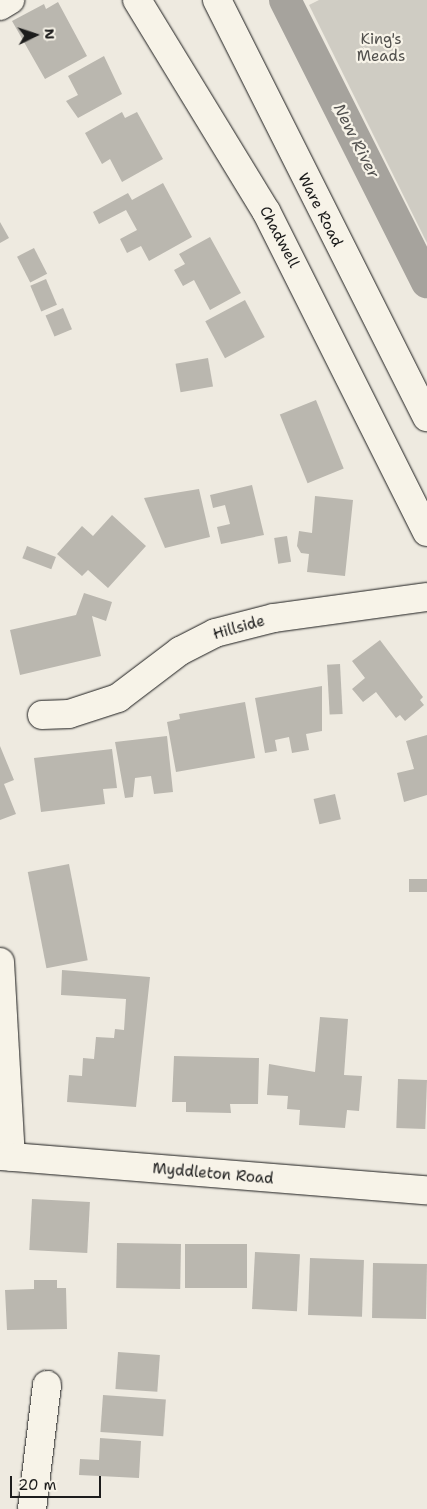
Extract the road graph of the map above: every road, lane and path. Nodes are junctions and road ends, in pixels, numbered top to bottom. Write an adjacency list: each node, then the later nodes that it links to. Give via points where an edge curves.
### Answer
1 (10, 0): 4 (street)
2 (137, 0): 6 (street, Chadwell, via 266,211)
3 (217, 0): 5 (street, Ware Road)
4 (0, 6)
5 (427, 417)
6 (427, 532)
7 (427, 597): 8 (street, Hillside, via 274,618 215,633 180,651 118,698 68,714)
8 (42, 715)
9 (0, 962): 10 (street)
10 (6, 1157): 11 (street, Myddleton Road)
11 (427, 1190)
12 (47, 1385): 13 (street)
13 (32, 1509)

